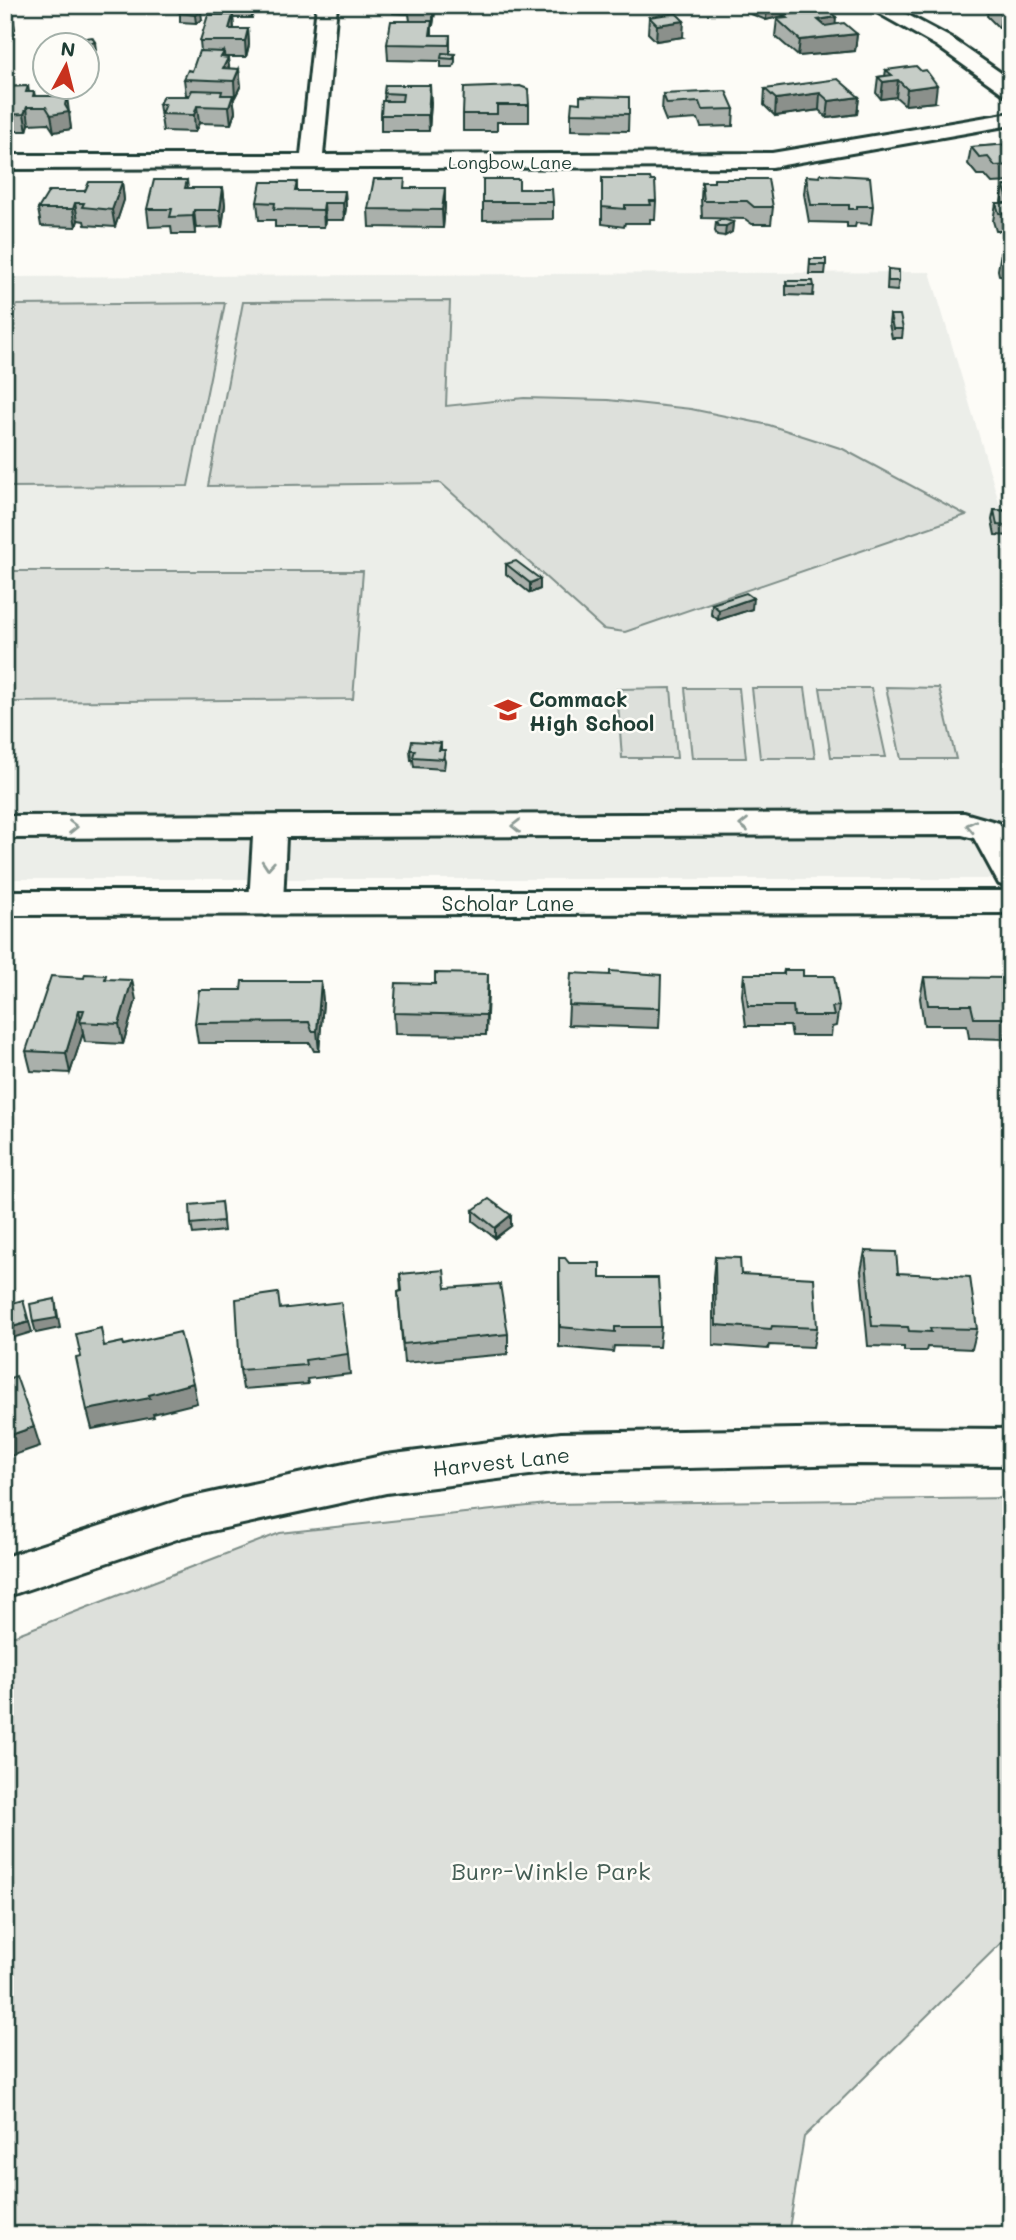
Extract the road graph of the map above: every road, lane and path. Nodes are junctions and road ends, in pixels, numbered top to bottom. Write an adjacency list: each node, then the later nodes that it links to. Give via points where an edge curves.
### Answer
1 (327, 5): 5 (street)
2 (874, 5): 3 (street, via 944,42)
3 (1011, 90)
4 (1011, 119): 5 (street, Longbow Lane, via 772,160)
5 (311, 161): 6 (street, Longbow Lane)
6 (5, 162)
7 (5, 827): 8 (street, one-way to 8)
8 (270, 827): 9 (street, one-way to 8, via 987,831 964,824); 12 (street, one-way to 12)
9 (1011, 876)
10 (1011, 902): 12 (street, Scholar Lane)
11 (5, 903): 12 (street, Scholar Lane)
12 (266, 903)
13 (1011, 1447): 14 (street, Harvest Lane, via 561,1452 386,1474 183,1518)
14 (5, 1577)

